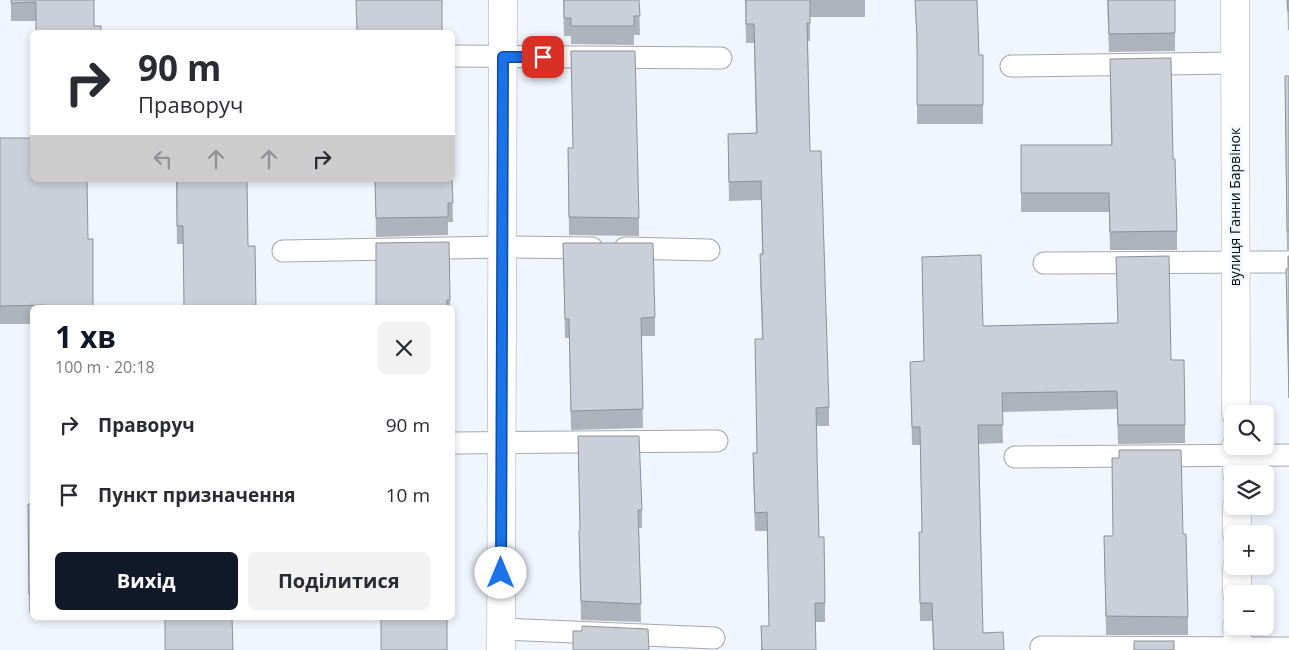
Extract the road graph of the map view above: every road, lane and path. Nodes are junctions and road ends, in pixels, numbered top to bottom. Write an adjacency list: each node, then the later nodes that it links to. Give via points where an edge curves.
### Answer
1 (504, 0): 4 (street)
2 (1235, 0): 6 (street, вулиця Ганни Барвінок)
3 (455, 56): 4 (lane)
4 (503, 57): 5 (lane); 8 (street)
5 (721, 58)
6 (1235, 63): 7 (lane); 13 (street, вулиця Ганни Барвінок)
7 (1010, 66)
8 (502, 247): 9 (lane); 10 (lane); 16 (street)
9 (709, 250)
10 (283, 251)
11 (1289, 262): 13 (lane)
12 (1044, 263): 13 (lane)
13 (1236, 263): 14 (street, вулиця Ганни Барвінок)
14 (1236, 405)
15 (717, 441): 16 (lane)
16 (502, 442): 17 (lane); 22 (street)
17 (455, 443)
18 (1289, 455): 20 (lane)
19 (1014, 457): 20 (lane)
20 (1236, 459)
21 (714, 638): 22 (lane)
22 (501, 639)
23 (1238, 641): 24 (lane); 25 (lane)
24 (1041, 647)
25 (1289, 648)

